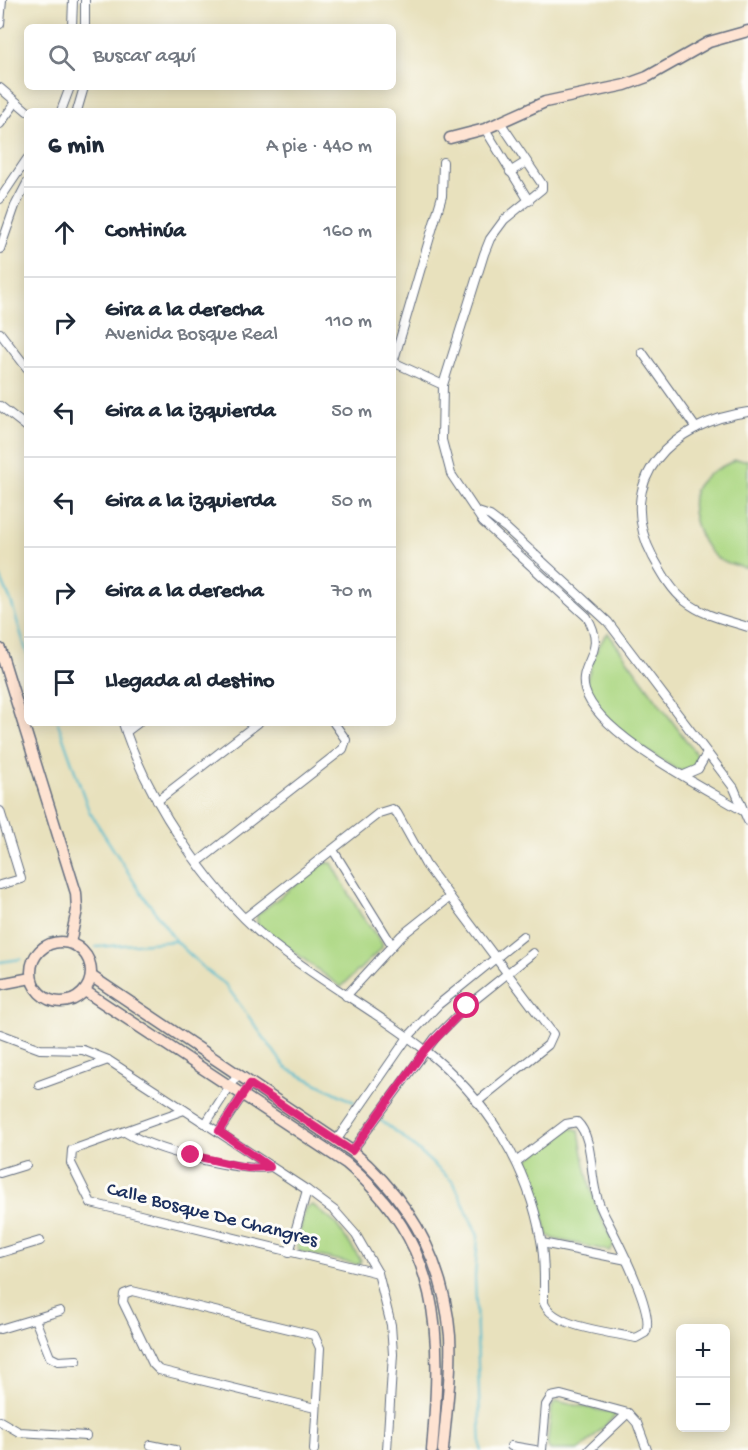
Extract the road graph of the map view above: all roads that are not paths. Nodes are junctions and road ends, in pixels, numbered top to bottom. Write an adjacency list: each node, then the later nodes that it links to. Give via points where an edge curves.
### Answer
1 (2, 0): 4 (street)
2 (73, 0): 5 (street)
3 (85, 0): 6 (street)
4 (0, 24)
5 (72, 24)
6 (85, 24)
7 (748, 31): 15 (main road, via 709,42 647,78 545,102)
8 (0, 88): 11 (street)
9 (69, 90): 12 (street)
10 (83, 90): 13 (street)
11 (16, 102): 14 (street); 16 (street)
12 (62, 108)
13 (78, 108)
14 (24, 109)
15 (500, 122): 17 (main road); 20 (street)
16 (0, 124)
17 (484, 129): 18 (main road); 22 (street)
18 (450, 138)
19 (443, 162): 29 (street, via 442,196)
20 (526, 162): 22 (street); 25 (street, via 542,187)
21 (24, 163): 24 (street)
22 (510, 172): 25 (street)
23 (24, 189): 26 (street)
24 (0, 199)
25 (529, 201): 32 (street, via 504,220 490,239)
26 (0, 249)
27 (0, 333): 31 (street)
28 (642, 351): 36 (street)
29 (396, 352)
30 (396, 363): 32 (street)
31 (24, 364)
32 (443, 385): 37 (street, via 441,421 446,459 460,489)
33 (0, 406): 35 (street)
34 (748, 412): 36 (street)
35 (24, 425)
36 (696, 428): 38 (street, via 666,447 648,472 641,494 643,532 664,576 682,599 699,611)
37 (478, 512): 45 (street, via 506,528 608,622); 46 (street, via 488,527 587,616 593,626 596,643 584,678 590,700 608,722 642,750)
38 (748, 627)
39 (0, 649): 57 (main road, via 76,893 77,910)
40 (124, 726): 44 (street)
41 (134, 726): 44 (street)
42 (254, 726): 47 (street)
43 (336, 726): 52 (street, via 346,740 343,749)
44 (126, 732): 47 (street)
45 (706, 755): 46 (street, via 698,769); 49 (street, via 734,788)
46 (684, 775): 49 (street)
47 (157, 801): 52 (street)
48 (0, 811): 53 (street, via 21,879)
49 (743, 811): 50 (street)
50 (748, 820)
51 (333, 850): 54 (street, via 379,813 392,809); 55 (street); 58 (street)
52 (198, 862): 55 (street)
53 (0, 885)
54 (450, 897): 58 (street); 60 (street)
55 (245, 918): 66 (street, via 289,957)
56 (523, 936): 60 (street)
57 (70, 943): 62 (main road, via 78,946 89,960); 63 (main road, via 52,943 38,953)
58 (392, 945): 66 (street)
59 (533, 952): 61 (street)
60 (495, 958): 61 (street); 68 (street, via 438,1005)
61 (508, 973): 69 (street, via 451,1020); 76 (street, via 554,1037)
62 (91, 976): 65 (main road); 71 (main road)
63 (31, 978): 64 (main road); 65 (main road, via 40,994 55,1002 73,1000)
64 (0, 984)
65 (85, 991): 74 (main road)
66 (346, 996): 68 (street)
67 (0, 1034): 70 (street, via 40,1049 83,1050)
68 (408, 1037): 69 (street); 81 (street)
69 (425, 1050): 76 (street); 82 (street)
70 (108, 1060): 73 (street); 77 (street)
71 (237, 1076): 72 (main road); 74 (street)
72 (250, 1084): 75 (street); 81 (main road)
73 (39, 1085)
74 (231, 1085): 75 (main road); 78 (street)
75 (244, 1094): 79 (street); 103 (main road, via 346,1162 382,1196 405,1230 424,1271 435,1322)
76 (477, 1102): 83 (street)
77 (184, 1110): 78 (street); 80 (street)
78 (206, 1123): 79 (street)
79 (219, 1131): 85 (street)
80 (125, 1132): 85 (street, via 151,1144 232,1166); 91 (street, Calle Bosque De Changres, via 75,1148 70,1154 86,1195 96,1206)
81 (336, 1141): 82 (main road)
82 (352, 1151): 103 (main road, via 402,1201 424,1238 443,1289 450,1338)
83 (516, 1162): 89 (street, via 528,1187); 92 (street, via 566,1124 577,1122 586,1138 601,1208)
84 (26, 1165): 86 (street)
85 (270, 1167): 87 (street)
86 (0, 1173)
87 (307, 1190): 91 (street); 93 (street, via 345,1221)
88 (40, 1241): 90 (street)
89 (542, 1243): 92 (street); 92 (street, via 547,1311 562,1321 636,1338 645,1334 648,1323)
90 (0, 1252)
91 (289, 1253): 93 (street, Calle Bosque De Changres)
92 (627, 1260)
93 (378, 1273): 107 (street, via 386,1298 393,1354)
94 (60, 1311): 95 (street)
95 (35, 1319): 96 (street); 97 (street, via 50,1357 58,1361)
96 (0, 1329)
97 (76, 1360)
98 (315, 1408): 98 (street, via 320,1348 314,1335 132,1291 124,1294 123,1302 159,1370); 106 (street)
99 (628, 1413): 109 (street, via 561,1395 551,1397 546,1405); 110 (street); 111 (street, via 637,1423)
100 (0, 1421): 101 (street, via 19,1432)
101 (86, 1436)
102 (151, 1445): 105 (street)
103 (438, 1445)
104 (511, 1446): 108 (street)
105 (175, 1450)
106 (314, 1450)
107 (387, 1450)
108 (535, 1450)
109 (542, 1450)
110 (589, 1450)
111 (648, 1450)

